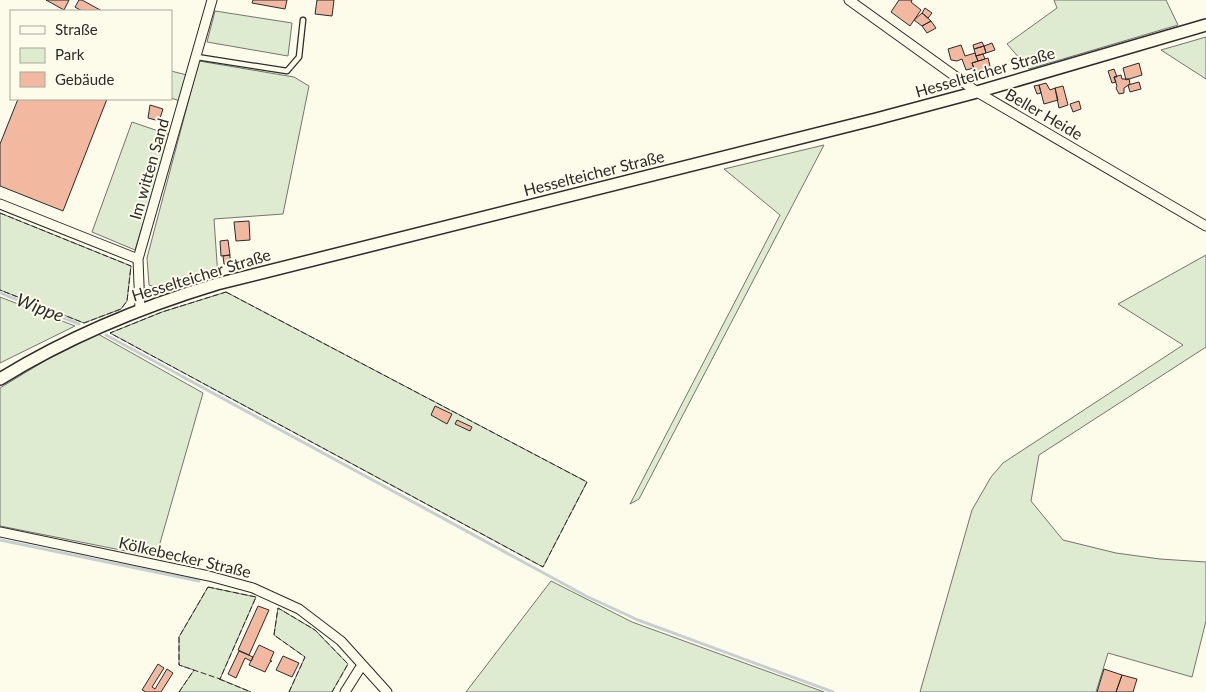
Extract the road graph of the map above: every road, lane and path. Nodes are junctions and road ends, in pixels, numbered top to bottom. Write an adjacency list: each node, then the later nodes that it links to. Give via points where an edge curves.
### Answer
1 (212, 0): 5 (street, Im witten Sand)
2 (849, 0): 6 (street, Beller Heide)
3 (303, 20): 5 (lane, via 299,57 287,71)
4 (1206, 25): 6 (street, Hesselteicher Straße)
5 (197, 57): 9 (street, Im witten Sand)
6 (977, 92): 8 (street, Beller Heide); 10 (street, Hesselteicher Straße, via 217,284)
7 (0, 204): 9 (street)
8 (1206, 226)
9 (138, 259): 10 (street, Im witten Sand)
10 (140, 310): 11 (street, Hesselteicher Straße, via 66,342)
11 (0, 379)
12 (0, 532): 13 (street, Kölkebecker Straße, via 253,588 299,609 341,641)
13 (362, 665): 14 (street); 15 (street, Kölkebecker Straße)
14 (345, 692)
15 (387, 692)

